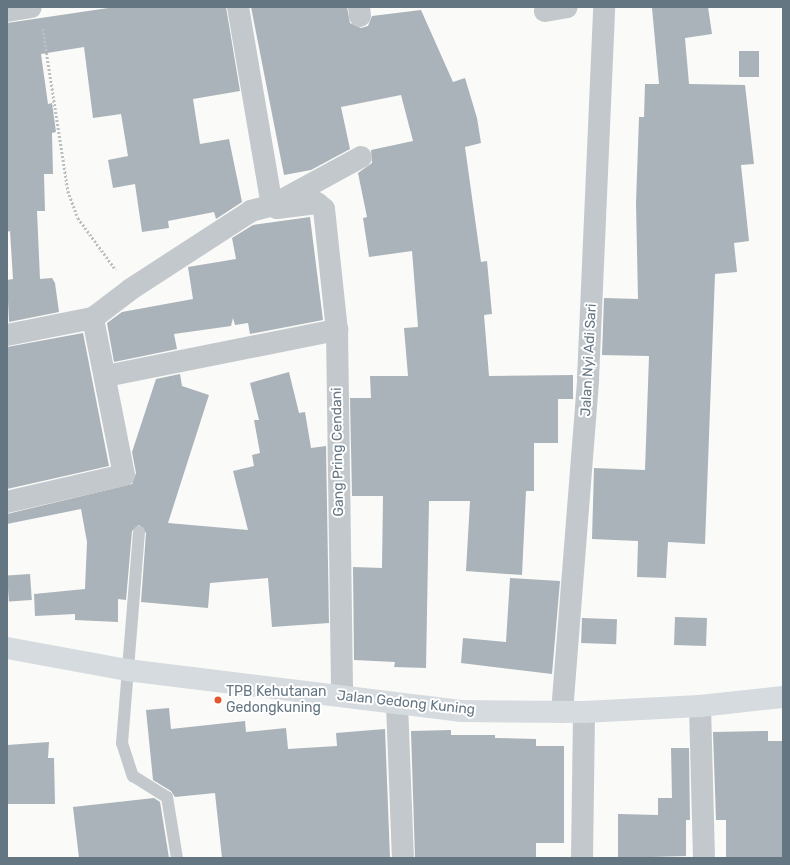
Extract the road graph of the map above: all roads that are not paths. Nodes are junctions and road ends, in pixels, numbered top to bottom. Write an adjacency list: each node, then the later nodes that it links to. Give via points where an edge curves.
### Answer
1 (238, 7): 8 (street)
2 (567, 7): 5 (street)
3 (604, 7): 21 (street, Jalan Nyi Adi Sari, via 588,379)
4 (7, 11): 6 (street)
5 (545, 11)
6 (37, 14)
7 (361, 157): 8 (street)
8 (273, 205): 9 (street, via 252,211 131,289); 10 (street, Gang Pring Cendani, via 277,208 318,203 324,209)
9 (93, 318): 11 (street); 12 (street)
10 (337, 330): 12 (street); 17 (street, Gang Pring Cendani)
11 (7, 335)
12 (106, 376): 13 (street, via 124,475)
13 (7, 502)
14 (139, 532): 16 (lane)
15 (7, 648): 16 (main road, Jalan Gedong Kuning)
16 (127, 670): 17 (main road, Jalan Gedong Kuning); 23 (lane, via 122,743 127,764 144,785 167,797)
17 (342, 696): 19 (main road, Jalan Gedong Kuning)
18 (783, 697): 20 (main road, Jalan Gedong Kuning)
19 (397, 704): 21 (main road, Jalan Gedong Kuning, via 460,711); 24 (street)
20 (700, 706): 22 (main road, Jalan Gedong Kuning); 26 (street)
21 (562, 712): 22 (main road, Jalan Gedong Kuning)
22 (584, 712): 25 (street)
23 (177, 858)
24 (403, 858)
25 (582, 858)
26 (704, 858)

